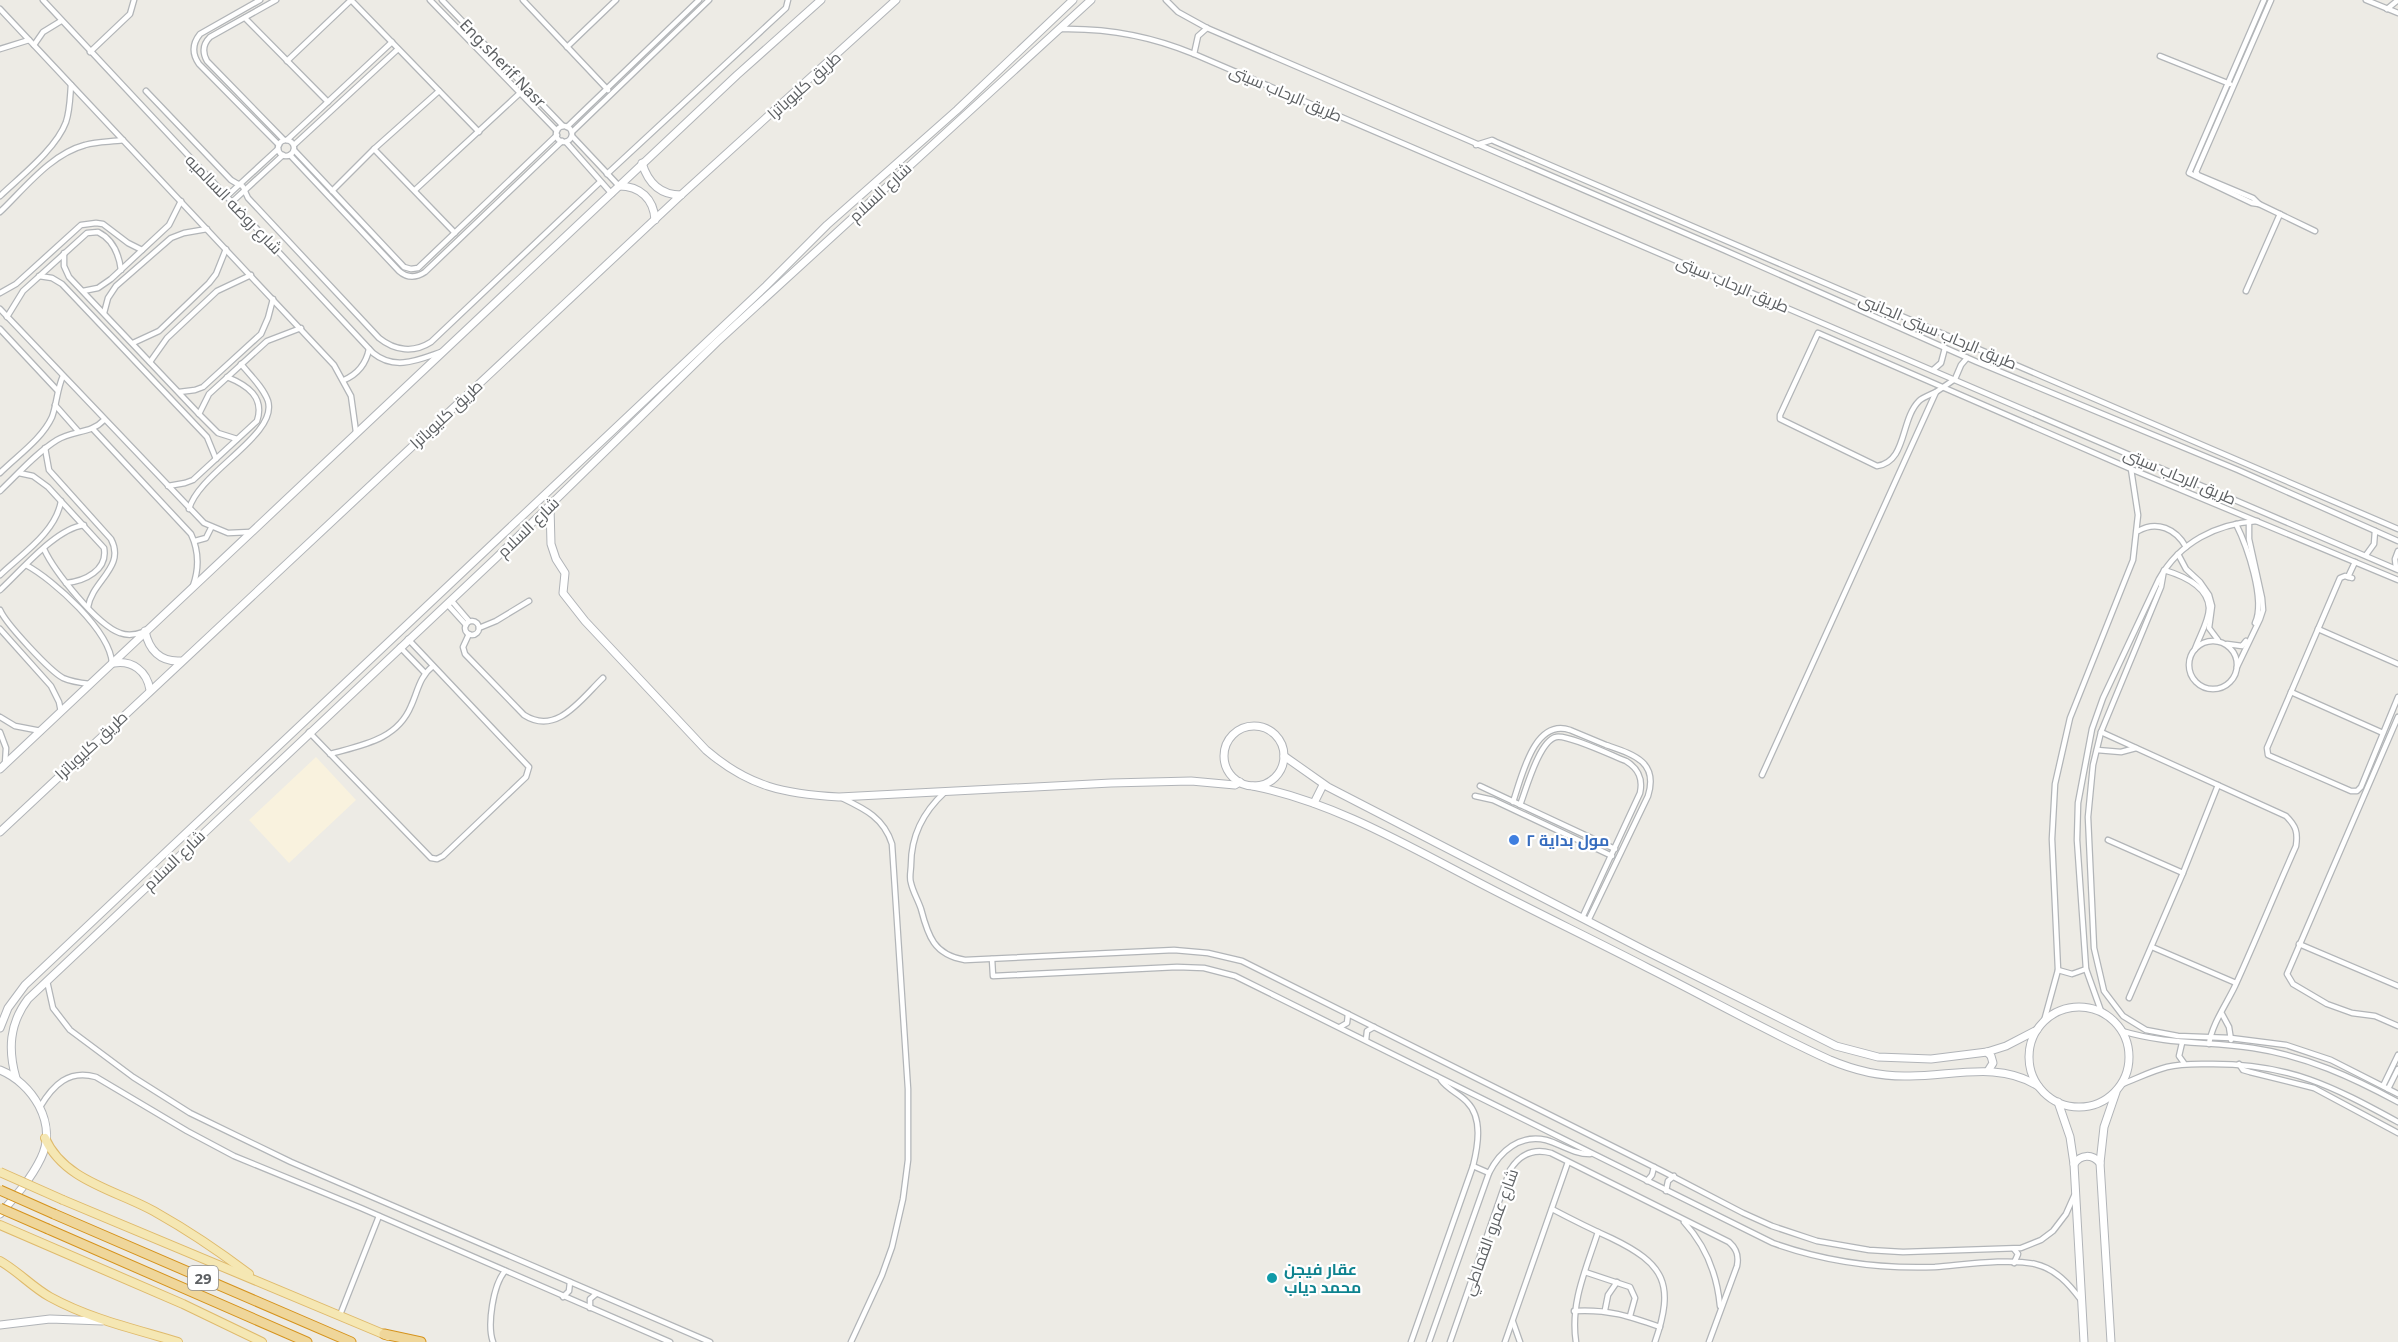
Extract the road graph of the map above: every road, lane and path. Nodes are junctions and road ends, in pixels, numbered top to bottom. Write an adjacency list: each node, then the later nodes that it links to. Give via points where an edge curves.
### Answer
1 (43, 0): 26 (street, شارع روضه السالميه)
2 (134, 0): 35 (street, via 130,14)
3 (260, 0): 57 (street, via 201,34 194,53 199,64)
4 (276, 0): 25 (street)
5 (351, 0): 30 (street); 39 (street)
6 (430, 0): 36 (street)
7 (523, 0): 32 (street)
8 (699, 0): 42 (street)
9 (709, 0): 46 (street)
10 (788, 0): 67 (street, via 786,8)
11 (821, 0): 64 (main road)
12 (896, 0): 76 (main road, طريق كليوباترا)
13 (1073, 0): 48 (main road, شارع السلام)
14 (1091, 0): 28 (main road, شارع السلام)
15 (1166, 0): 27 (street, طريق الرحاب سيتى, via 1178,12)
16 (2264, 0): 41 (street)
17 (2271, 0): 41 (street)
18 (2366, 0): 23 (street)
19 (2398, 0): 23 (street)
20 (444, 1): 31 (street, Eng.sherif Nasr)
21 (612, 1): 32 (street)
22 (0, 9): 29 (street)
23 (2387, 9): 24 (street)
24 (2398, 13)
25 (245, 18): 39 (street); 54 (street, via 210,37 204,54)
26 (61, 21): 29 (street); 35 (street, شارع روضه السالميه)
27 (1207, 28): 37 (street, via 1195,41); 56 (street, طريق الرحاب سيتى)
28 (1060, 29): 37 (street, طريق الرحاب سيتى, via 1129,34); 48 (main road, شارع السلام)
29 (32, 42): 33 (street); 40 (street)
30 (392, 42): 34 (street); 47 (street)
31 (487, 46): 36 (street); 49 (street, Eng.sherif Nasr)
32 (567, 47): 42 (street)
33 (0, 49)
34 (398, 49): 44 (street); 58 (street)
35 (90, 52): 78 (street, شارع روضه السالميه)
36 (481, 52): 45 (street)
37 (1194, 54): 120 (street, طريق الرحاب سيتى)
38 (2160, 56): 41 (street)
39 (287, 61): 47 (street)
40 (71, 84): 53 (street); 62 (street, via 66,122)
41 (2230, 84): 83 (street, via 2196,171 2220,187 2253,198)
42 (607, 89): 46 (street); 49 (street)
43 (146, 91): 69 (street, via 231,180)
44 (439, 91): 50 (street); 59 (street)
45 (520, 93): 50 (street); 51 (street)
46 (611, 94): 52 (street)
47 (327, 102): 54 (street)
48 (960, 113): 162 (main road, شارع السلام); 258 (main road, شارع السلام, via 827,225)
49 (565, 126): 51 (street); 52 (street, Eng.sherif Nasr)
50 (478, 132): 73 (street)
51 (557, 133): 55 (street); 74 (street)
52 (572, 134): 55 (street); 63 (street, Eng.sherif Nasr)
53 (123, 140): 65 (street, via 77,147); 80 (street)
54 (285, 140): 57 (street); 58 (street)
55 (564, 142): 66 (street); 79 (street)
56 (1476, 145): 116 (street, طريق الرحاب سيتى); 118 (street, طريق الرحاب سيتى الجانبى, via 1492,140)
57 (279, 147): 60 (street); 69 (street)
58 (294, 148): 61 (street); 72 (street)
59 (374, 148): 72 (street); 73 (street)
60 (283, 155): 61 (street); 71 (street)
61 (290, 155): 88 (street)
62 (41, 156): 65 (street); 77 (street)
63 (595, 162): 66 (street); 67 (street, Eng.sherif Nasr)
64 (642, 163): 70 (main road); 76 (main road, via 650,182 658,189)
65 (49, 165): 82 (street)
66 (589, 168): 68 (street)
67 (607, 174): 70 (street, Eng.sherif Nasr)
68 (600, 182): 71 (street, via 431,342 405,350 379,339 248,198); 75 (street)
69 (241, 183): 71 (street); 78 (street)
70 (619, 186): 75 (main road); 84 (main road, via 645,195 653,206)
71 (246, 188): 81 (street)
72 (332, 190): 86 (street)
73 (415, 190): 89 (street)
74 (498, 191): 79 (street); 89 (street)
75 (612, 194): 119 (main road)
76 (681, 195): 84 (main road, طريق كليوباترا)
77 (0, 196)
78 (227, 196): 81 (street, شارع روضه السالميه)
79 (504, 197): 88 (street, via 415,277 399,271)
80 (181, 201): 85 (street); 91 (street, via 169,225)
81 (232, 202): 117 (street, شارع روضه السالميه)
82 (0, 212)
83 (2280, 214): 87 (street); 105 (street)
84 (655, 220): 209 (main road, طريق كليوباترا)
85 (207, 229): 90 (street); 101 (street, via 171,238)
86 (368, 229): 88 (street); 89 (street, via 404,267 411,269 418,268)
87 (2315, 231)
88 (362, 233)
89 (455, 233)
90 (226, 249): 94 (street); 98 (street)
91 (142, 250): 93 (street); 99 (street, via 103,225 88,223 74,229)
92 (63, 253): 93 (street, via 82,236 98,232 112,245); 95 (street); 96 (street)
93 (121, 270): 97 (street)
94 (251, 275): 104 (street); 107 (street)
95 (39, 276): 100 (street); 102 (street)
96 (69, 277): 100 (street); 103 (street)
97 (111, 279): 101 (street); 103 (street, via 98,288)
98 (209, 283): 104 (street); 115 (street, via 159,330)
99 (16, 284): 102 (street); 106 (street)
100 (62, 284): 147 (street)
101 (116, 286): 109 (street)
102 (23, 291): 110 (street)
103 (83, 291): 109 (street)
104 (217, 291): 122 (street, via 167,338)
105 (2246, 291)
106 (0, 293)
107 (273, 299): 111 (street); 113 (street)
108 (0, 309): 110 (street)
109 (104, 313): 115 (street)
110 (8, 317): 127 (street)
111 (301, 328): 114 (street); 130 (street)
112 (0, 329): 133 (street)
113 (261, 334): 114 (street); 132 (street)
114 (267, 341): 125 (street)
115 (133, 343): 122 (street)
116 (1945, 348): 121 (street, طريق الرحاب سيتى); 126 (street)
117 (369, 350): 119 (street, شارع روضه السالميه, via 381,359 400,363); 130 (street, via 362,366)
118 (1982, 350): 123 (street); 137 (street, طريق الرحاب سيتى الجانبى)
119 (444, 351): 146 (main road)
120 (1894, 353): 124 (street); 126 (street, طريق الرحاب سيتى)
121 (1967, 358): 123 (street, طريق الرحاب سيتى); 129 (street)
122 (150, 362): 134 (street)
123 (1977, 362): 139 (street, طريق الرحاب سيتى)
124 (1889, 363): 131 (street); 135 (street, via 1818,333 1780,419 1877,466 1883,465 1894,458 1916,405)
125 (241, 364): 128 (street); 164 (street, via 267,399 267,421 200,487)
126 (1934, 370): 129 (street, طريق الرحاب سيتى)
127 (63, 376): 133 (street); 141 (street)
128 (227, 377): 136 (street); 149 (street, via 254,394 260,407 253,426)
129 (1955, 379): 131 (street); 142 (street, طريق الرحاب سيتى)
130 (344, 380): 146 (street, via 354,405)
131 (1945, 386): 135 (street); 148 (street)
132 (203, 387): 134 (street); 136 (street)
133 (57, 390): 138 (street)
134 (178, 392): 140 (street)
135 (1936, 392): 237 (street)
136 (209, 394): 140 (street)
137 (2103, 401): 139 (street); 150 (street, طريق الرحاب سيتى الجانبى)
138 (55, 405): 145 (street); 155 (street, via 45,428)
139 (2098, 412): 152 (street, طريق الرحاب سيتى)
140 (199, 414): 144 (street)
141 (104, 420): 143 (street); 159 (street)
142 (2063, 425): 148 (street); 170 (street, طريق الرحاب سيتى)
143 (93, 429): 145 (street); 179 (street)
144 (214, 429): 147 (street); 149 (street)
145 (78, 431): 151 (street)
146 (356, 432): 176 (main road)
147 (207, 437): 153 (street)
148 (2059, 437): 154 (street)
149 (237, 439): 153 (street)
150 (2190, 440): 152 (street); 163 (street, طريق الرحاب سيتى الجانبى)
151 (45, 448): 156 (street); 157 (street)
152 (2187, 449): 165 (street, طريق الرحاب سيتى)
153 (216, 459): 159 (street, via 193,480)
154 (2131, 469): 166 (street); 174 (street, via 2138,500)
155 (0, 472)
156 (19, 473): 158 (street); 160 (street)
157 (54, 477): 158 (street); 197 (street, via 111,539 115,549 112,567 94,589)
158 (46, 485): 161 (street)
159 (167, 486): 164 (street)
160 (0, 491)
161 (61, 501): 169 (street); 171 (street)
162 (550, 506): 196 (main road, شارع السلام); 246 (main road, via 551,544 565,573 562,593 706,750 741,775 769,787)
163 (2345, 506): 165 (street); 173 (street, طريق الرحاب سيتى الجانبى)
164 (189, 509): 172 (street)
165 (2342, 516): 175 (street, طريق الرحاب سيتى)
166 (2258, 521): 167 (street); 178 (street)
167 (2249, 522): 168 (street); 213 (street, via 2262,610)
168 (2236, 524): 181 (street, via 2202,535); 206 (street, via 2246,549 2259,610 2244,645)
169 (84, 525): 177 (street); 192 (street, via 101,543 104,560 84,579)
170 (2298, 527): 178 (street); 185 (street, طريق الرحاب سيتى)
171 (50, 528): 177 (street); 190 (street)
172 (211, 528): 176 (street, via 228,533); 179 (street, via 206,538)
173 (2398, 529)
174 (2138, 531): 181 (street, via 2152,526 2169,529); 267 (street, via 2131,566 2070,718 2055,784 2052,839)
175 (2375, 531): 180 (street, طريق الرحاب سيتى); 185 (street, via 2374,544)
176 (250, 532): 193 (main road)
177 (59, 536): 182 (street)
178 (2295, 536): 186 (street)
179 (195, 541): 193 (street, via 197,567)
180 (2398, 541)
181 (2186, 547): 184 (street)
182 (44, 549): 187 (street); 192 (street)
183 (2398, 551): 188 (street)
184 (2178, 554): 189 (street); 206 (street, via 2209,595 2209,628)
185 (2366, 555): 188 (street, طريق الرحاب سيتى)
186 (2355, 562): 191 (street); 202 (street, via 2350,578 2340,578)
187 (26, 566): 194 (street); 210 (street, via 54,584 99,631 110,648)
188 (2397, 569)
189 (2164, 570): 208 (street, via 2181,574 2206,598 2207,618); 226 (street, via 2162,587); 266 (street, via 2103,698 2083,770 2077,840)
190 (0, 575)
191 (2398, 580)
192 (66, 583): 197 (street)
193 (193, 586): 203 (main road)
194 (0, 590)
195 (529, 601): 200 (street)
196 (449, 602): 199 (street); 205 (main road, شارع السلام)
197 (88, 607): 203 (street, via 116,632 130,636)
198 (0, 610): 216 (street, via 55,673 72,682)
199 (468, 623): 200 (street, via 476,622); 204 (street, via 466,632)
200 (479, 628): 204 (street, via 476,634)
201 (0, 629): 220 (street, via 51,686)
202 (2318, 629): 211 (street); 218 (street)
203 (145, 632): 209 (main road, via 157,655); 210 (main road)
204 (470, 634): 215 (street, via 463,647 465,654 524,715 534,720 560,718)
205 (408, 639): 207 (main road, شارع السلام); 212 (street)
206 (2222, 643): 208 (street, via 2206,642); 213 (street, via 2234,654)
207 (400, 647): 214 (street); 225 (main road, شارع السلام)
208 (2195, 649): 213 (street, via 2189,670 2202,686 2222,687)
209 (180, 662): 217 (main road, طريق كليوباترا)
210 (112, 663): 216 (main road); 217 (main road, via 126,662 138,668 147,678)
211 (2398, 664)
212 (433, 666): 214 (street); 234 (street, via 526,762 529,770 443,856 430,858)
213 (2237, 668)
214 (425, 674): 234 (street, via 411,708 395,730 377,741)
215 (603, 678)
216 (90, 684): 220 (main road)
217 (150, 690): 251 (main road, طريق كليوباترا)
218 (2291, 692): 227 (street); 227 (street, via 2267,748 2270,757 2356,791)
219 (2398, 697): 227 (street)
220 (60, 712): 223 (main road)
221 (0, 717): 223 (street, via 15,726)
222 (2398, 717): 228 (street)
223 (41, 731): 236 (main road)
224 (0, 732): 236 (street, via 6,748)
225 (309, 732): 234 (street); 261 (main road, شارع السلام)
226 (2101, 732): 232 (street); 233 (street)
227 (2383, 733)
228 (2390, 736): 229 (street); 263 (street)
229 (2398, 740)
230 (1595, 741): 231 (street); 247 (street, via 1562,727 1545,733 1533,749); 260 (street, via 1640,759 1651,780 1637,820)
231 (1592, 748): 250 (street, via 1561,736 1550,739 1540,753); 253 (street, via 1626,761 1640,775 1640,794)
232 (2136, 748): 233 (street, via 2121,752); 240 (street)
233 (2097, 750): 286 (street, via 2088,817 2089,862 2094,948 2104,991 2123,1016 2146,1030)
234 (330, 754)
235 (1284, 756): 238 (main road, via 1280,741 1268,729 1251,726 1234,732 1224,755 1228,771); 239 (main road); 241 (main road, via 1278,774)
236 (3, 766)
237 (1762, 775)
238 (1240, 783): 241 (main road); 243 (main road, via 1111,783)
239 (1323, 784): 248 (main road); 262 (main road)
240 (2218, 785): 255 (street); 270 (street, via 2286,816 2297,835 2296,846)
241 (1253, 786): 248 (main road)
242 (1480, 786): 245 (street)
243 (945, 792): 246 (main road); 257 (street, via 917,830)
244 (1475, 796): 249 (street)
245 (1501, 796): 247 (street); 249 (street)
246 (839, 797): 256 (street, via 871,813 886,830 892,844)
247 (1513, 802): 250 (street)
248 (1314, 803): 273 (main road, via 1383,833)
249 (1498, 803): 254 (street)
250 (1520, 805): 253 (street)
251 (0, 832)
252 (2108, 840): 255 (street)
253 (1615, 849): 254 (street)
254 (1612, 856): 259 (street)
255 (2183, 873): 264 (street)
256 (896, 883): 257 (street); 363 (street, via 908,1089 908,1160 892,1247)
257 (910, 883): 265 (street, via 935,945 959,959)
258 (128, 889): 261 (main road); 283 (main road, شارع السلام, via 20,990)
259 (1595, 890): 260 (street); 262 (street)
260 (1601, 893): 262 (street)
261 (136, 897): 269 (main road, شارع السلام)
262 (1585, 920): 268 (main road)
263 (2299, 944): 272 (street); 280 (street, via 2288,970 2291,982 2327,1004)
264 (2152, 947): 270 (street); 274 (street)
265 (992, 959): 277 (street, via 1174,950 1208,953 1253,966); 281 (street, via 993,976 1204,968 1246,980)
266 (2086, 969): 267 (street, via 2072,974); 276 (street)
267 (2058, 970): 279 (street)
268 (1692, 974): 271 (main road); 273 (main road)
269 (46, 981): 299 (main road, شارع السلام, via 23,1005 14,1025 10,1049); 338 (street, via 54,1008 70,1029 133,1077 190,1113 291,1162)
270 (2236, 983): 278 (street)
271 (1714, 985): 275 (main road); 292 (main road, via 1809,1034 1863,1054 1917,1059)
272 (2398, 986)
273 (1687, 988): 275 (main road)
274 (2129, 998)
275 (1707, 999): 298 (main road, via 1858,1070 1911,1077)
276 (2101, 1011): 279 (main road, via 2071,1007); 285 (main road)
277 (1347, 1013): 281 (street, via 1348,1022); 282 (street)
278 (2222, 1014): 286 (street); 287 (street)
279 (2044, 1021): 284 (main road)
280 (2398, 1026)
281 (1340, 1027): 288 (street)
282 (1374, 1027): 288 (street, via 1367,1031); 317 (street)
283 (0, 1028)
284 (2037, 1030): 292 (main road); 302 (main road, via 2030,1048 2030,1068)
285 (2122, 1031): 289 (street); 301 (main road, via 2129,1049 2128,1068)
286 (2210, 1037): 287 (street); 290 (street)
287 (2231, 1038): 291 (street); 303 (street, via 2309,1051)
288 (1366, 1041): 300 (street)
289 (2182, 1043): 290 (street); 294 (street, via 2179,1056)
290 (2209, 1044): 291 (street)
291 (2231, 1046): 307 (street, via 2277,1052 2322,1065)
292 (1987, 1052): 298 (main road, via 1993,1063)
293 (2398, 1054): 303 (street)
294 (2184, 1063): 295 (street); 301 (street)
295 (2239, 1064): 309 (street, via 2315,1081); 310 (street, via 2243,1070 2314,1088)
296 (2398, 1069): 303 (street)
297 (0, 1070): 299 (main road)
298 (1988, 1071): 302 (main road, via 2020,1076)
299 (16, 1078): 308 (main road)
300 (1440, 1078): 312 (street); 316 (street, via 1474,1113 1478,1139)
301 (2120, 1085): 304 (main road)
302 (2038, 1086): 306 (main road)
303 (2385, 1088): 305 (street)
304 (2116, 1092): 306 (main road, via 2087,1106 2072,1107); 314 (main road, via 2104,1127)
305 (2398, 1094)
306 (2058, 1102): 315 (main road)
307 (2398, 1102)
308 (40, 1107): 311 (main road); 328 (street, via 53,1088 66,1078 96,1077 218,1148)
309 (2398, 1122)
310 (2398, 1133)
311 (45, 1138): 327 (main road, via 34,1171); 337 (main road, via 70,1170 168,1219)
312 (1592, 1154): 319 (street, via 1578,1153 1546,1140 1524,1141 1503,1152); 321 (street)
313 (1568, 1162): 326 (street); 329 (street, شارع عمرو القماطي); 366 (street, شارع عمرو القماطي, via 1551,1153 1535,1151 1514,1163)
314 (2100, 1163): 315 (main road, via 2087,1156); 373 (main road)
315 (2074, 1164): 324 (main road)
316 (1473, 1166): 319 (street); 364 (street)
317 (1654, 1167): 320 (street); 321 (street)
318 (0, 1173): 337 (main road, bridge)
319 (1490, 1173): 365 (street)
320 (1674, 1176): 323 (street, via 1666,1183); 332 (street, via 1757,1220 1835,1245 1903,1252)
321 (1647, 1181): 323 (street)
322 (0, 1190): 357 (highway, 29, bridge)
323 (1666, 1191): 334 (street, via 1754,1235 1828,1260 1909,1268)
324 (2076, 1194): 332 (street, via 2053,1231 2035,1243); 342 (main road)
325 (0, 1208): 356 (highway, 29, bridge)
326 (1552, 1209): 331 (street); 349 (street)
327 (0, 1214)
328 (379, 1216): 335 (street); 347 (street)
329 (1682, 1220): 344 (street, شارع عمرو القماطي, via 1709,1259); 344 (street, شارع عمرو القماطي, via 1730,1242 1737,1252 1737,1266)
330 (0, 1225): 355 (main road)
331 (1598, 1232): 336 (street); 352 (street, via 1642,1254 1657,1270 1665,1303)
332 (2014, 1249): 334 (street, via 2018,1257)
333 (0, 1261): 350 (main road, via 50,1296)
334 (2014, 1263): 342 (street, via 2048,1269 2066,1281)
335 (504, 1271): 341 (street); 360 (street, via 495,1290 490,1325)
336 (1585, 1272): 339 (street); 346 (street)
337 (257, 1281): 347 (main road)
338 (570, 1282): 340 (street); 341 (street)
339 (1617, 1282): 345 (street, via 1608,1295); 348 (street, via 1630,1287 1635,1294)
340 (596, 1294): 343 (street, via 590,1299); 362 (street)
341 (563, 1297): 343 (street)
342 (2081, 1300): 372 (main road)
343 (590, 1308): 361 (street)
344 (1721, 1309): 371 (street, شارع عمرو القماطي)
345 (1605, 1310): 346 (street); 348 (street)
346 (1574, 1311): 369 (street)
347 (340, 1315): 353 (main road)
348 (1629, 1316): 352 (street)
349 (1513, 1321): 367 (street); 368 (street)
350 (112, 1322): 351 (main road, via 50,1319); 354 (main road)
351 (0, 1325)
352 (1660, 1327): 370 (street)
353 (384, 1334): 358 (main road); 359 (highway)
354 (178, 1342)
355 (262, 1342)
356 (307, 1342)
357 (351, 1342)
358 (403, 1342)
359 (421, 1342)
360 (493, 1342)
361 (670, 1342)
362 (710, 1342)
363 (851, 1342)
364 (1411, 1342)
365 (1429, 1342)
366 (1450, 1342)
367 (1506, 1342)
368 (1520, 1342)
369 (1576, 1342)
370 (1655, 1342)
371 (1709, 1342)
372 (2084, 1342)
373 (2111, 1342)

